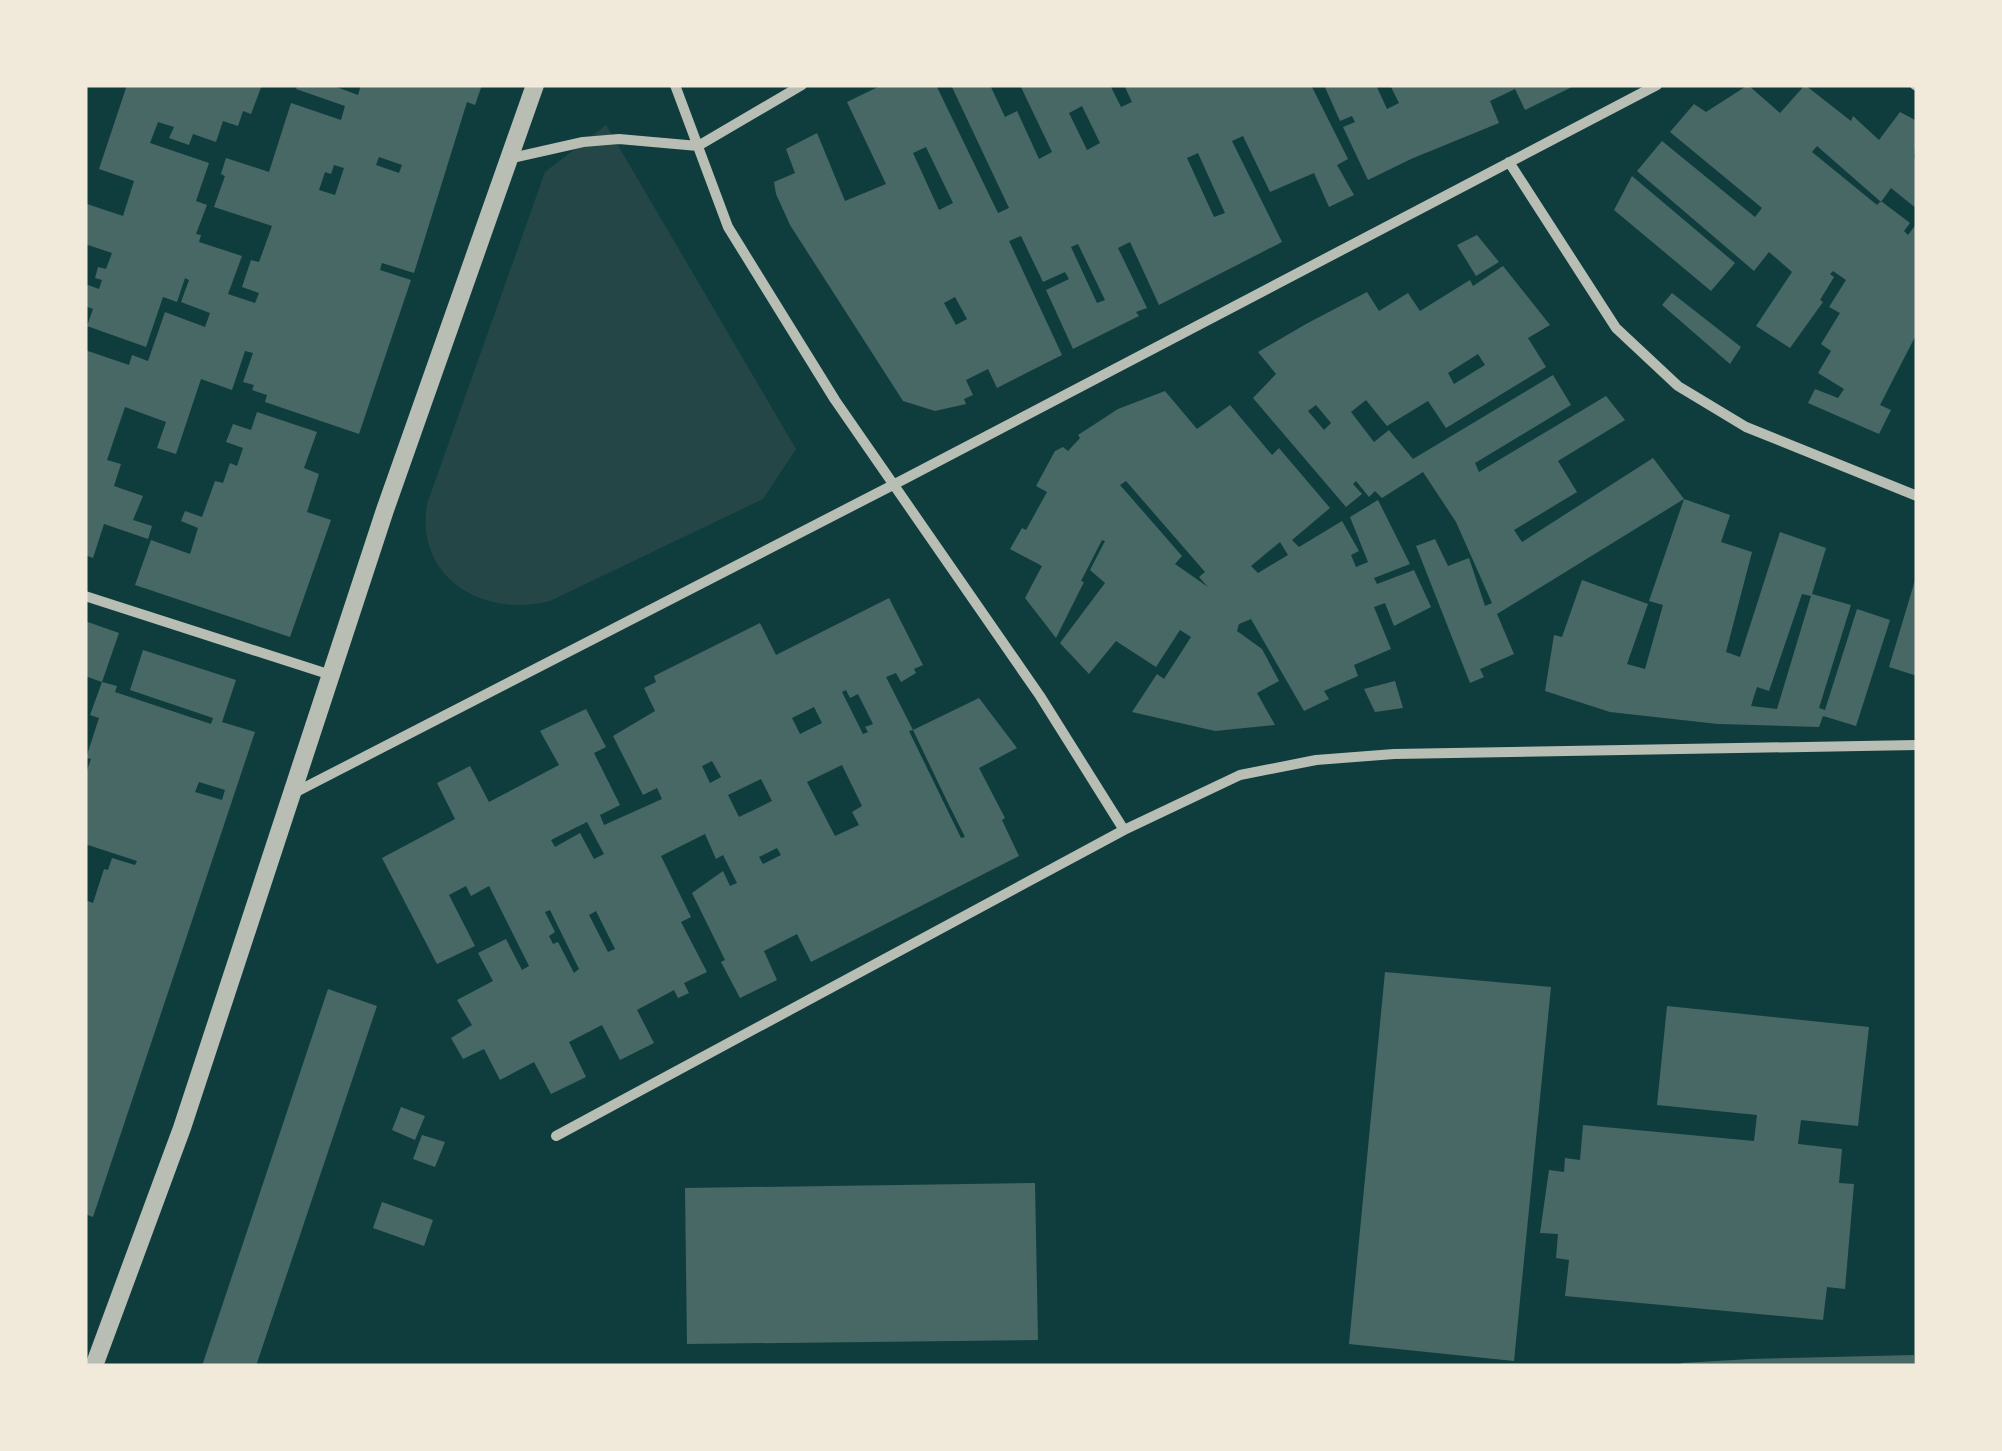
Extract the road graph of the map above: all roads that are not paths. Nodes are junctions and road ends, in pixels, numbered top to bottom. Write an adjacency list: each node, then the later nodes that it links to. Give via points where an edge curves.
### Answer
1 (535, 85): 6 (street)
2 (675, 85): 5 (street)
3 (802, 85): 5 (street)
4 (1657, 85): 7 (street)
5 (698, 146): 6 (street, via 618,139); 8 (street, via 728,227)
6 (512, 158): 11 (street)
7 (1510, 162): 8 (street); 9 (street, via 1616,328 1678,386 1746,427)
8 (893, 485): 13 (street); 14 (street)
9 (1917, 496)
10 (85, 596): 11 (street)
11 (331, 675): 13 (street)
12 (1917, 745): 14 (street, via 1316,760 1240,775)
13 (292, 794): 16 (street, via 182,1128)
14 (1124, 830): 15 (street)
15 (556, 1136)
16 (94, 1366)

